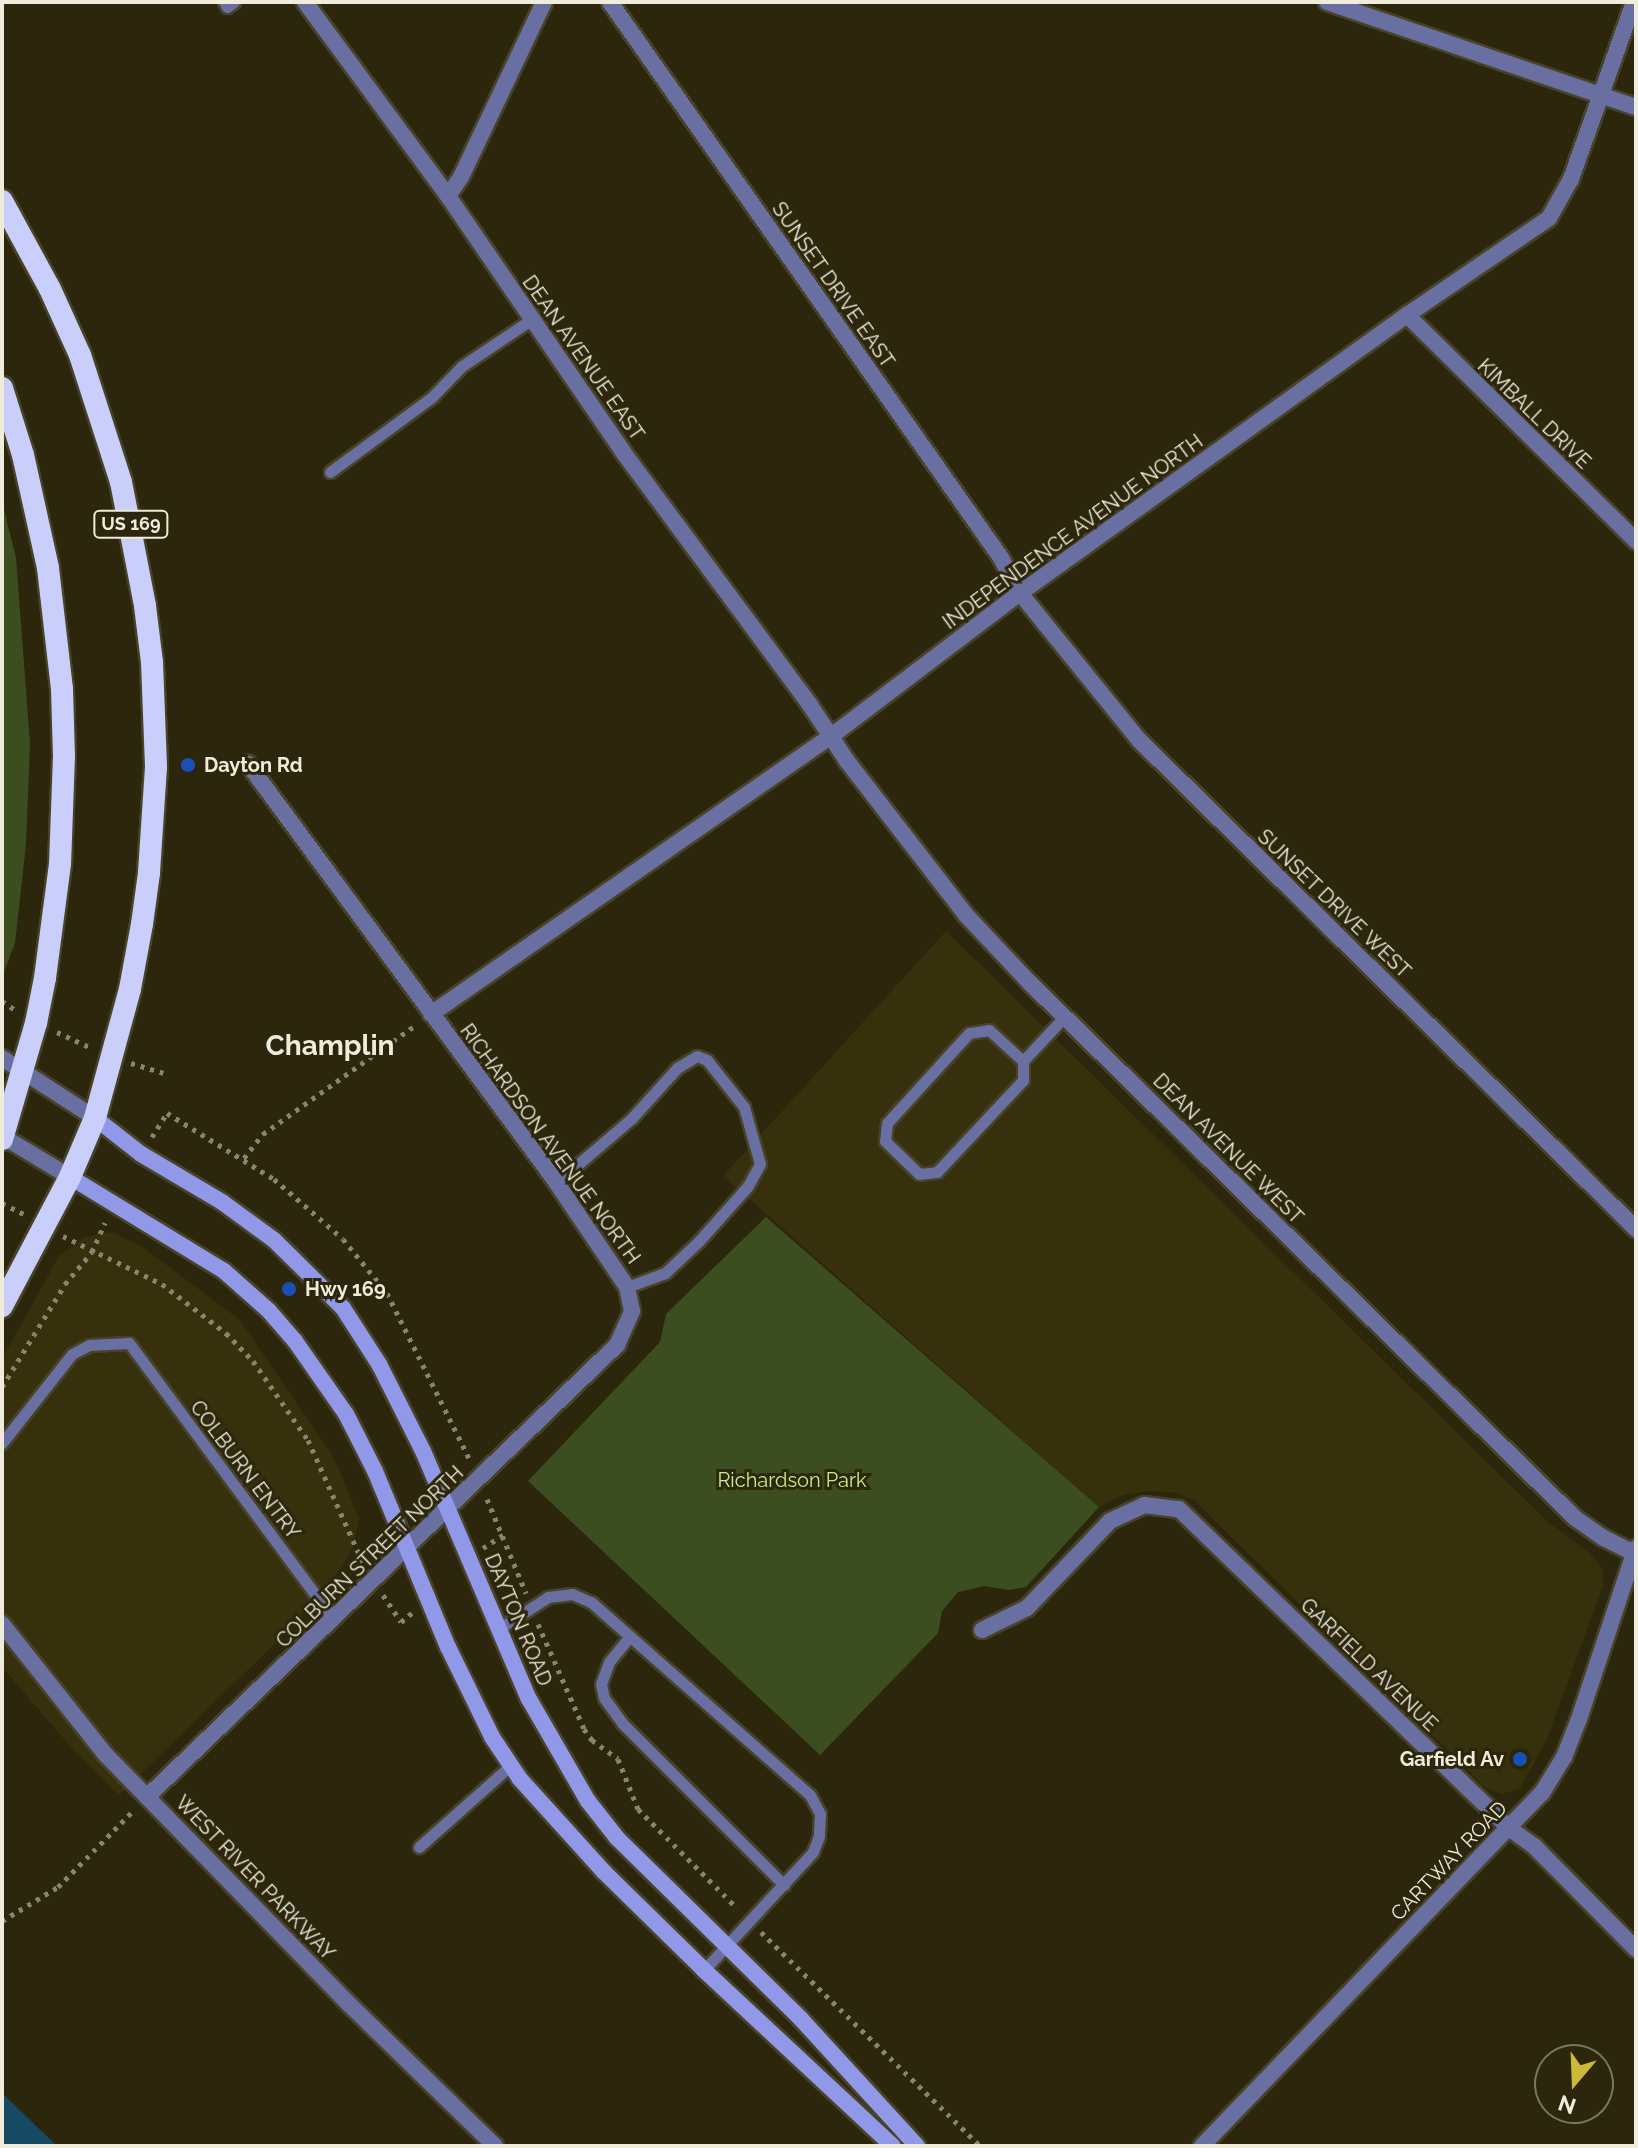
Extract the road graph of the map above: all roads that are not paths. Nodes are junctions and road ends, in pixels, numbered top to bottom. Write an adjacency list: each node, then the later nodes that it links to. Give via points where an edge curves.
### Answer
1 (224, 2): 2 (lane, via 227,7)
2 (234, 2)
3 (305, 2): 10 (street, DEAN AVENUE EAST)
4 (544, 2): 10 (street)
5 (610, 2): 17 (street, SUNSET DRIVE EAST, via 1001,558)
6 (1327, 2): 8 (street)
7 (1634, 2): 8 (street, INDEPENDENCE AVENUE NORTH)
8 (1601, 97): 9 (street); 12 (street, INDEPENDENCE AVENUE NORTH, via 1571,179 1549,218)
9 (1636, 107)
10 (448, 196): 13 (street, DEAN AVENUE EAST)
11 (2, 201): 25 (highway, US 169, via 50,289 100,412 124,496 145,606 155,718 149,873 130,989)
12 (1407, 315): 16 (street, KIMBALL DRIVE); 17 (street, INDEPENDENCE AVENUE NORTH)
13 (532, 319): 15 (lane, via 462,366 432,397); 18 (street, DEAN AVENUE EAST)
14 (2, 388): 24 (highway, via 37,509 62,689 60,864 36,1023)
15 (330, 472)
16 (1636, 541)
17 (1020, 593): 18 (street, INDEPENDENCE AVENUE NORTH); 29 (street, SUNSET DRIVE WEST, via 1140,741)
18 (830, 737): 20 (street, INDEPENDENCE AVENUE NORTH); 21 (street, DEAN AVENUE WEST, via 966,915)
19 (248, 764): 20 (street, RICHARDSON AVENUE NORTH)
20 (431, 1014): 28 (street, RICHARDSON AVENUE NORTH)
21 (1065, 1016): 23 (lane); 36 (street, DEAN AVENUE WEST, via 1575,1518)
22 (2, 1058): 24 (street)
23 (1023, 1061): 23 (lane, via 989,1030 969,1033 887,1123 885,1141 919,1174 937,1172 1023,1080)
24 (23, 1070): 25 (street); 26 (highway)
25 (95, 1118): 27 (highway, US 169); 34 (main road, DAYTON ROAD, via 274,1240 343,1308 379,1364)
26 (2, 1137): 27 (street)
27 (70, 1177): 31 (highway, US 169); 35 (main road, via 190,1247 269,1311 346,1414)
28 (554, 1179): 30 (street, RICHARDSON AVENUE NORTH); 30 (lane, via 632,1118 677,1068 697,1056 707,1060 744,1107 760,1164 748,1186 665,1273)
29 (1636, 1229)
30 (627, 1287): 32 (street, RICHARDSON AVENUE NORTH, via 632,1311)
31 (2, 1306)
32 (617, 1345): 34 (street, COLBURN STREET NORTH)
33 (2, 1443): 37 (lane, COLBURN ENTRY, via 72,1354 89,1345 129,1343)
34 (449, 1506): 35 (street, COLBURN STREET NORTH); 39 (main road, DAYTON ROAD)
35 (406, 1549): 37 (street, COLBURN STREET NORTH); 42 (main road, via 492,1737)
36 (1635, 1551): 44 (street, CARTWAY ROAD, via 1564,1757 1542,1793)
37 (333, 1619): 43 (street, COLBURN STREET NORTH)
38 (2, 1624): 43 (street, WEST RIVER PARKWAY, via 106,1755)
39 (500, 1628): 41 (lane, via 548,1597 572,1594 591,1602); 47 (main road, DAYTON ROAD, via 536,1712 588,1801 617,1838)
40 (982, 1630): 44 (street, GARFIELD AVENUE, via 1027,1608 1110,1521 1144,1505 1179,1509)
41 (630, 1636): 46 (lane, via 609,1662 601,1684 604,1698 622,1723); 46 (lane, via 810,1795 820,1814 819,1836 813,1852)
42 (511, 1765): 45 (lane); 49 (main road, via 555,1820)
43 (148, 1796): 50 (street, WEST RIVER PARKWAY)
44 (1509, 1828): 48 (street, GARFIELD AVENUE, via 1534,1846); 53 (street, CARTWAY ROAD)
45 (419, 1847)
46 (784, 1885): 47 (lane)
47 (726, 1949): 49 (lane); 52 (main road, DAYTON ROAD, via 801,2019)
48 (1636, 1949)
49 (704, 1970): 51 (main road)
50 (495, 2146)
51 (893, 2146)
52 (917, 2146)
53 (1202, 2146)

